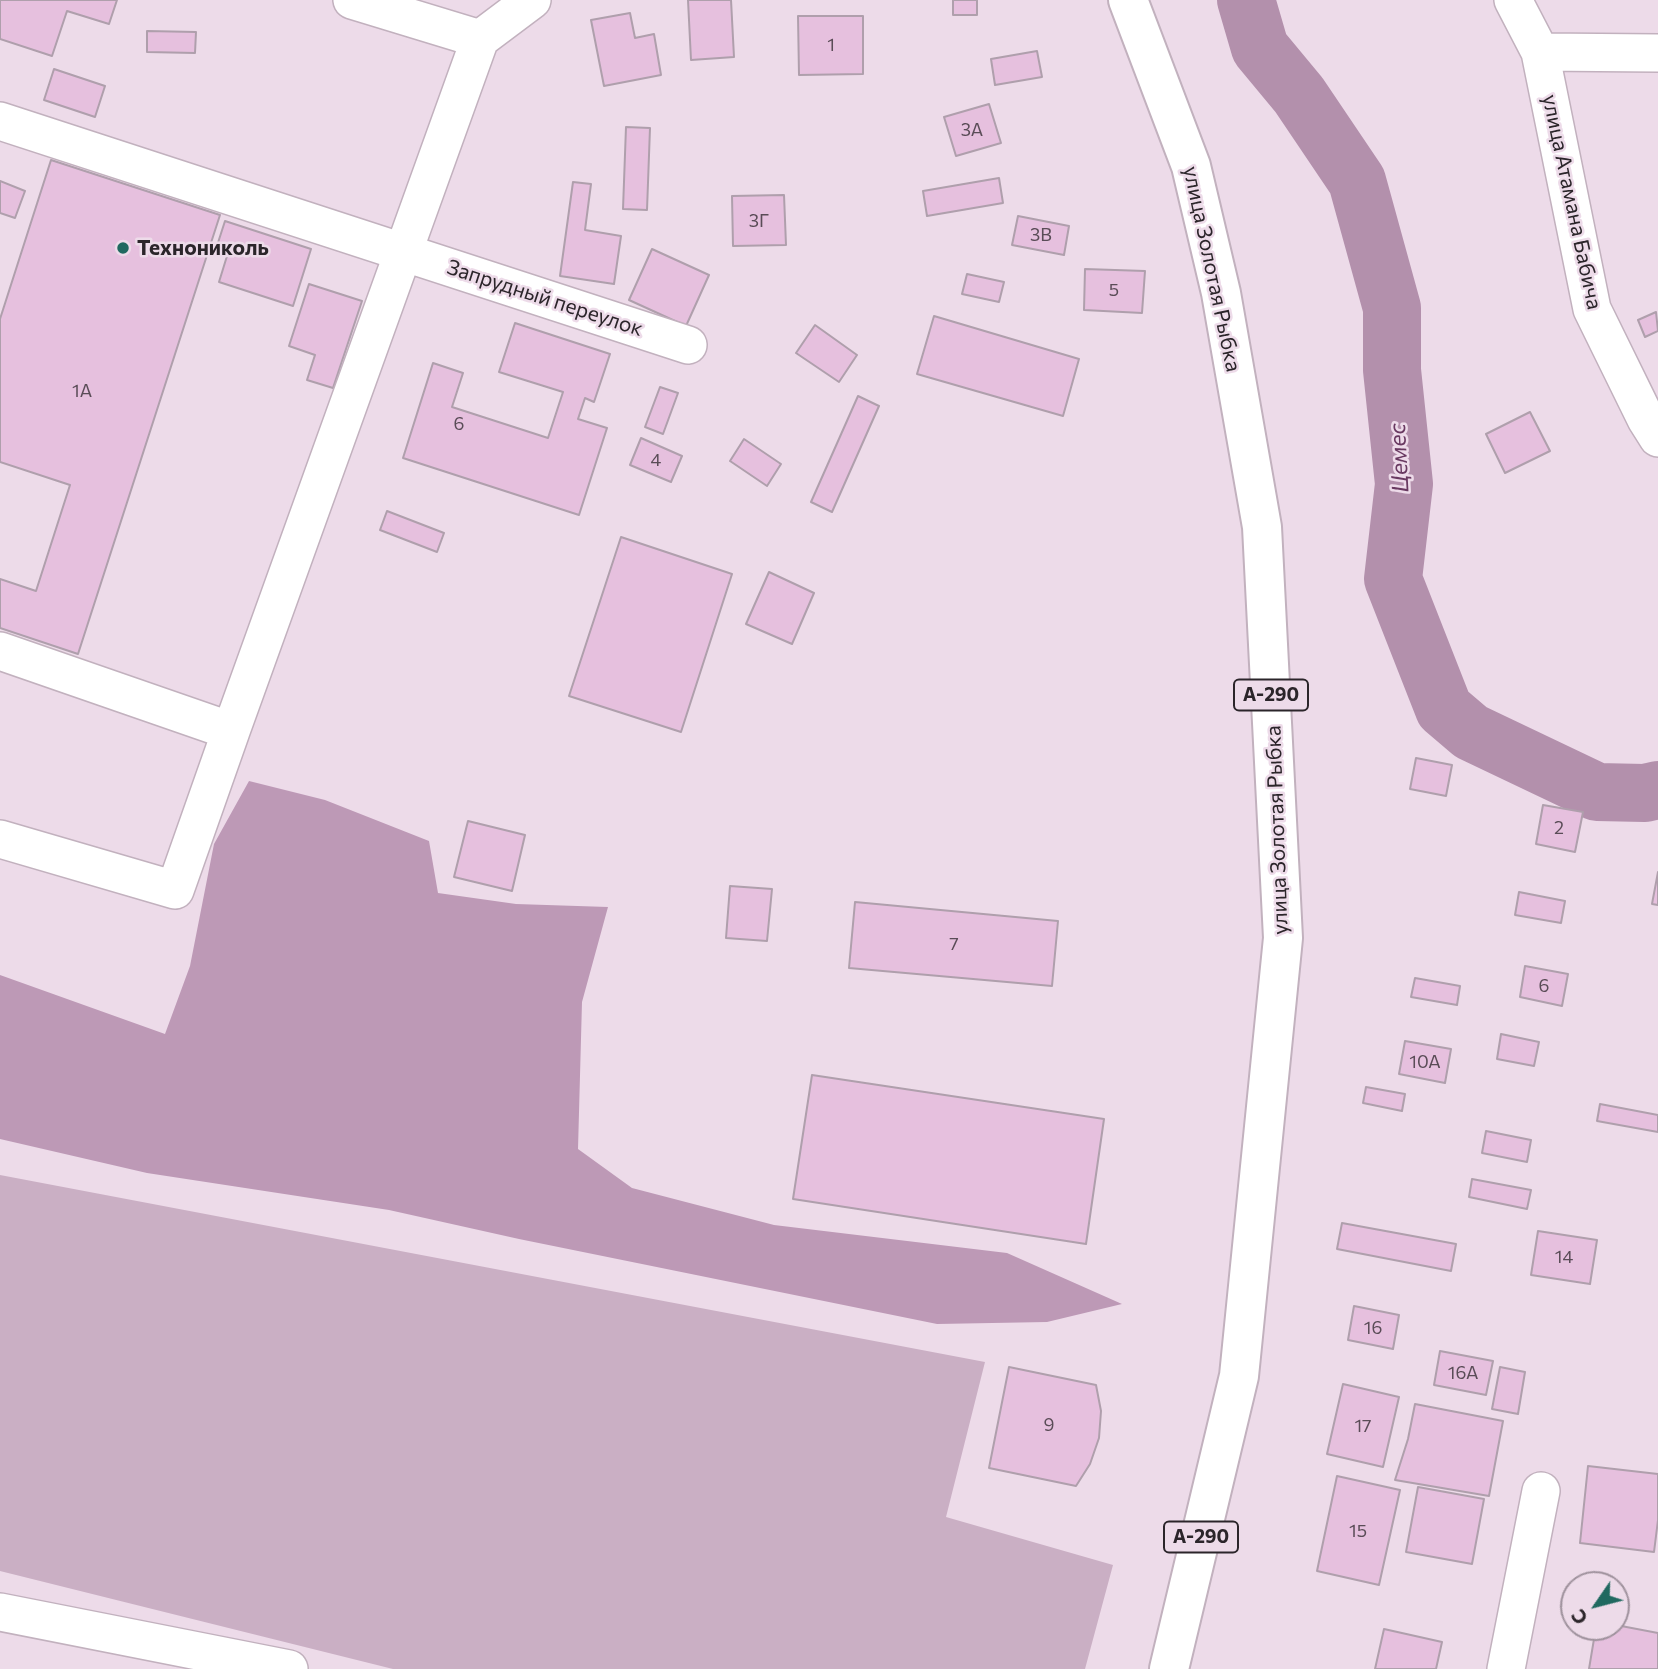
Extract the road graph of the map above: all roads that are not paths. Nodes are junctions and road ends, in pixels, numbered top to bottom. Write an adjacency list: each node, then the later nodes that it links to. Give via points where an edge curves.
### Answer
1 (352, 0): 5 (street)
2 (532, 0): 5 (street)
3 (1128, 0): 18 (highway, улица Золотая Рыбка / А-290, via 1191,166 1221,293 1262,527 1283,938 1239,1376)
4 (1513, 0): 6 (street, улица Атамана Бабича)
5 (480, 39): 9 (street)
6 (1540, 52): 7 (street); 11 (street, улица Атамана Бабича, via 1591,309)
7 (1658, 54)
8 (0, 121): 9 (street, Запрудный переулок)
9 (402, 252): 10 (street, Запрудный переулок); 13 (street)
10 (688, 345)
11 (1658, 438)
12 (0, 651): 13 (street)
13 (231, 732): 14 (street, via 175,890)
14 (0, 839)
15 (1541, 1491): 19 (street)
16 (0, 1612): 17 (street)
17 (289, 1669)
18 (1169, 1669)
19 (1506, 1669)

